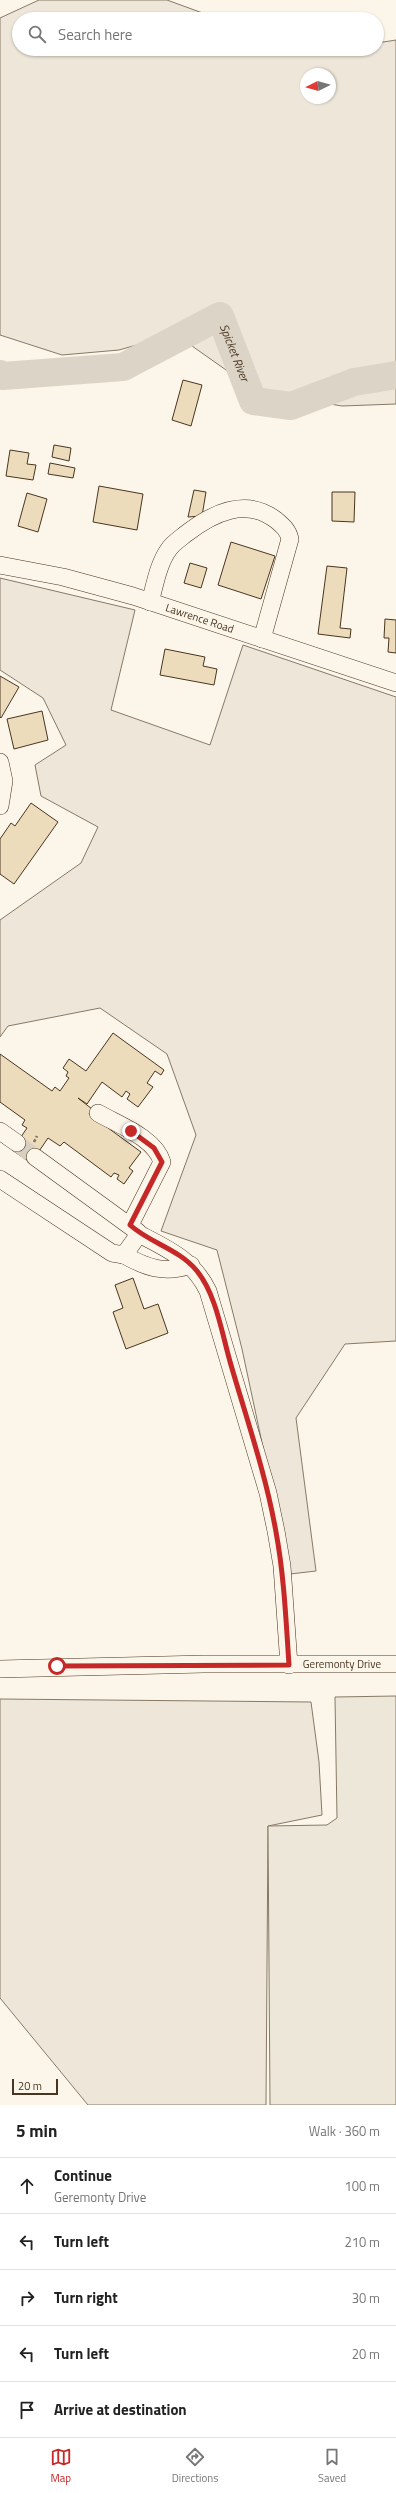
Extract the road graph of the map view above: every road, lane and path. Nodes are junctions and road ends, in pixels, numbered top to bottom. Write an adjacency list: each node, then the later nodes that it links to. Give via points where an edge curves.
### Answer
1 (0, 566): 2 (street, Lawrence Road, via 63,577)
2 (150, 602): 3 (street, Lawrence Road); 3 (street, via 161,565 168,550 175,543 220,512 232,508 258,510 284,527 290,539)
3 (262, 639): 4 (street, Lawrence Road)
4 (396, 683)
5 (0, 762): 6 (street, via 4,782)
6 (0, 806)
7 (98, 1113): 12 (street, via 131,1131 154,1148 162,1162)
8 (0, 1131): 9 (street)
9 (17, 1143)
10 (35, 1157): 12 (street)
11 (0, 1179): 13 (street, via 112,1253)
12 (135, 1229): 13 (street); 14 (street, via 184,1258)
13 (124, 1255): 14 (street, via 151,1269 177,1270)
14 (191, 1265): 16 (street, via 202,1279 216,1312 268,1493 282,1566)
15 (396, 1664): 16 (street, Geremonty Drive)
16 (289, 1665): 17 (street, Geremonty Drive, via 65,1666)
17 (0, 1669)

